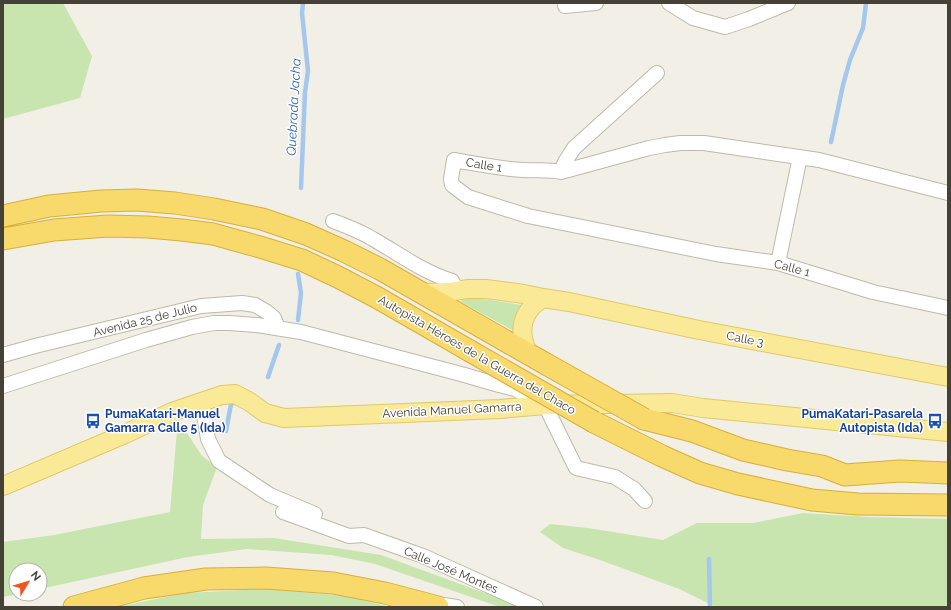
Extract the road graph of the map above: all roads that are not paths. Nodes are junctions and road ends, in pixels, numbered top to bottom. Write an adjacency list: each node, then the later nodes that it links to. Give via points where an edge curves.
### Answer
1 (596, 3): 4 (street)
2 (669, 3): 3 (street, via 693,18 725,27)
3 (788, 3)
4 (565, 6)
5 (657, 73): 7 (street, via 574,148)
6 (800, 157): 7 (street, Calle 1, via 680,142); 8 (street, Calle 1); 12 (street)
7 (561, 172): 12 (street, Calle 1, via 504,168 454,160 451,179 452,185 468,197 528,216 716,254)
8 (948, 193)
9 (3, 216): 14 (highway, via 49,206 130,200 214,209 262,219 306,234 380,269)
10 (333, 221): 13 (street, via 372,238 422,268 452,281)
11 (3, 239): 28 (highway, Autopista Héroes de la Guerra del Chaco, bridge, via 54,230 148,226 213,234 260,247 302,260 331,273 594,422 700,473 812,500 858,504)
12 (778, 263): 16 (street, Calle 1, via 873,292)
13 (458, 291): 14 (main road, Calle 3); 15 (main road, Calle 3, via 486,289)
14 (422, 293): 18 (highway)
15 (542, 298): 18 (main road, via 535,302 526,316 523,337); 20 (main road, Calle 3)
16 (948, 308)
17 (278, 328): 19 (street, Avenida 25 de Julio, via 274,318 254,305 242,303 201,306); 21 (street, Avenida 25 de Julio, via 229,323 192,327); 23 (street, Avenida 25 de Julio, via 515,389)
18 (527, 353): 25 (highway, bridge, via 644,420 692,431 742,450 822,466 844,475 900,471)
19 (3, 355)
20 (948, 377)
21 (3, 386)
22 (202, 403): 23 (main road, Avenida Manuel Gamarra, via 222,395 235,394 265,413 284,418 493,410); 26 (main road, Avenida Manuel Gamarra, via 172,412); 30 (street, Calle José Montes, via 208,439 219,461 270,495)
23 (545, 405): 24 (main road, Avenida Manuel Gamarra, via 672,403); 27 (street, via 576,468 615,477 634,489)
24 (948, 432)
25 (948, 473)
26 (3, 486)
27 (645, 501)
28 (948, 505)
29 (283, 512): 30 (street, Calle José Montes, via 349,536)
30 (364, 535): 35 (street, Calle José Montes, via 423,556)
31 (416, 601): 32 (highway, via 333,583 266,578 206,580 144,588); 33 (highway); 34 (street)
32 (74, 607)
33 (438, 607)
34 (457, 607)
35 (536, 607)

